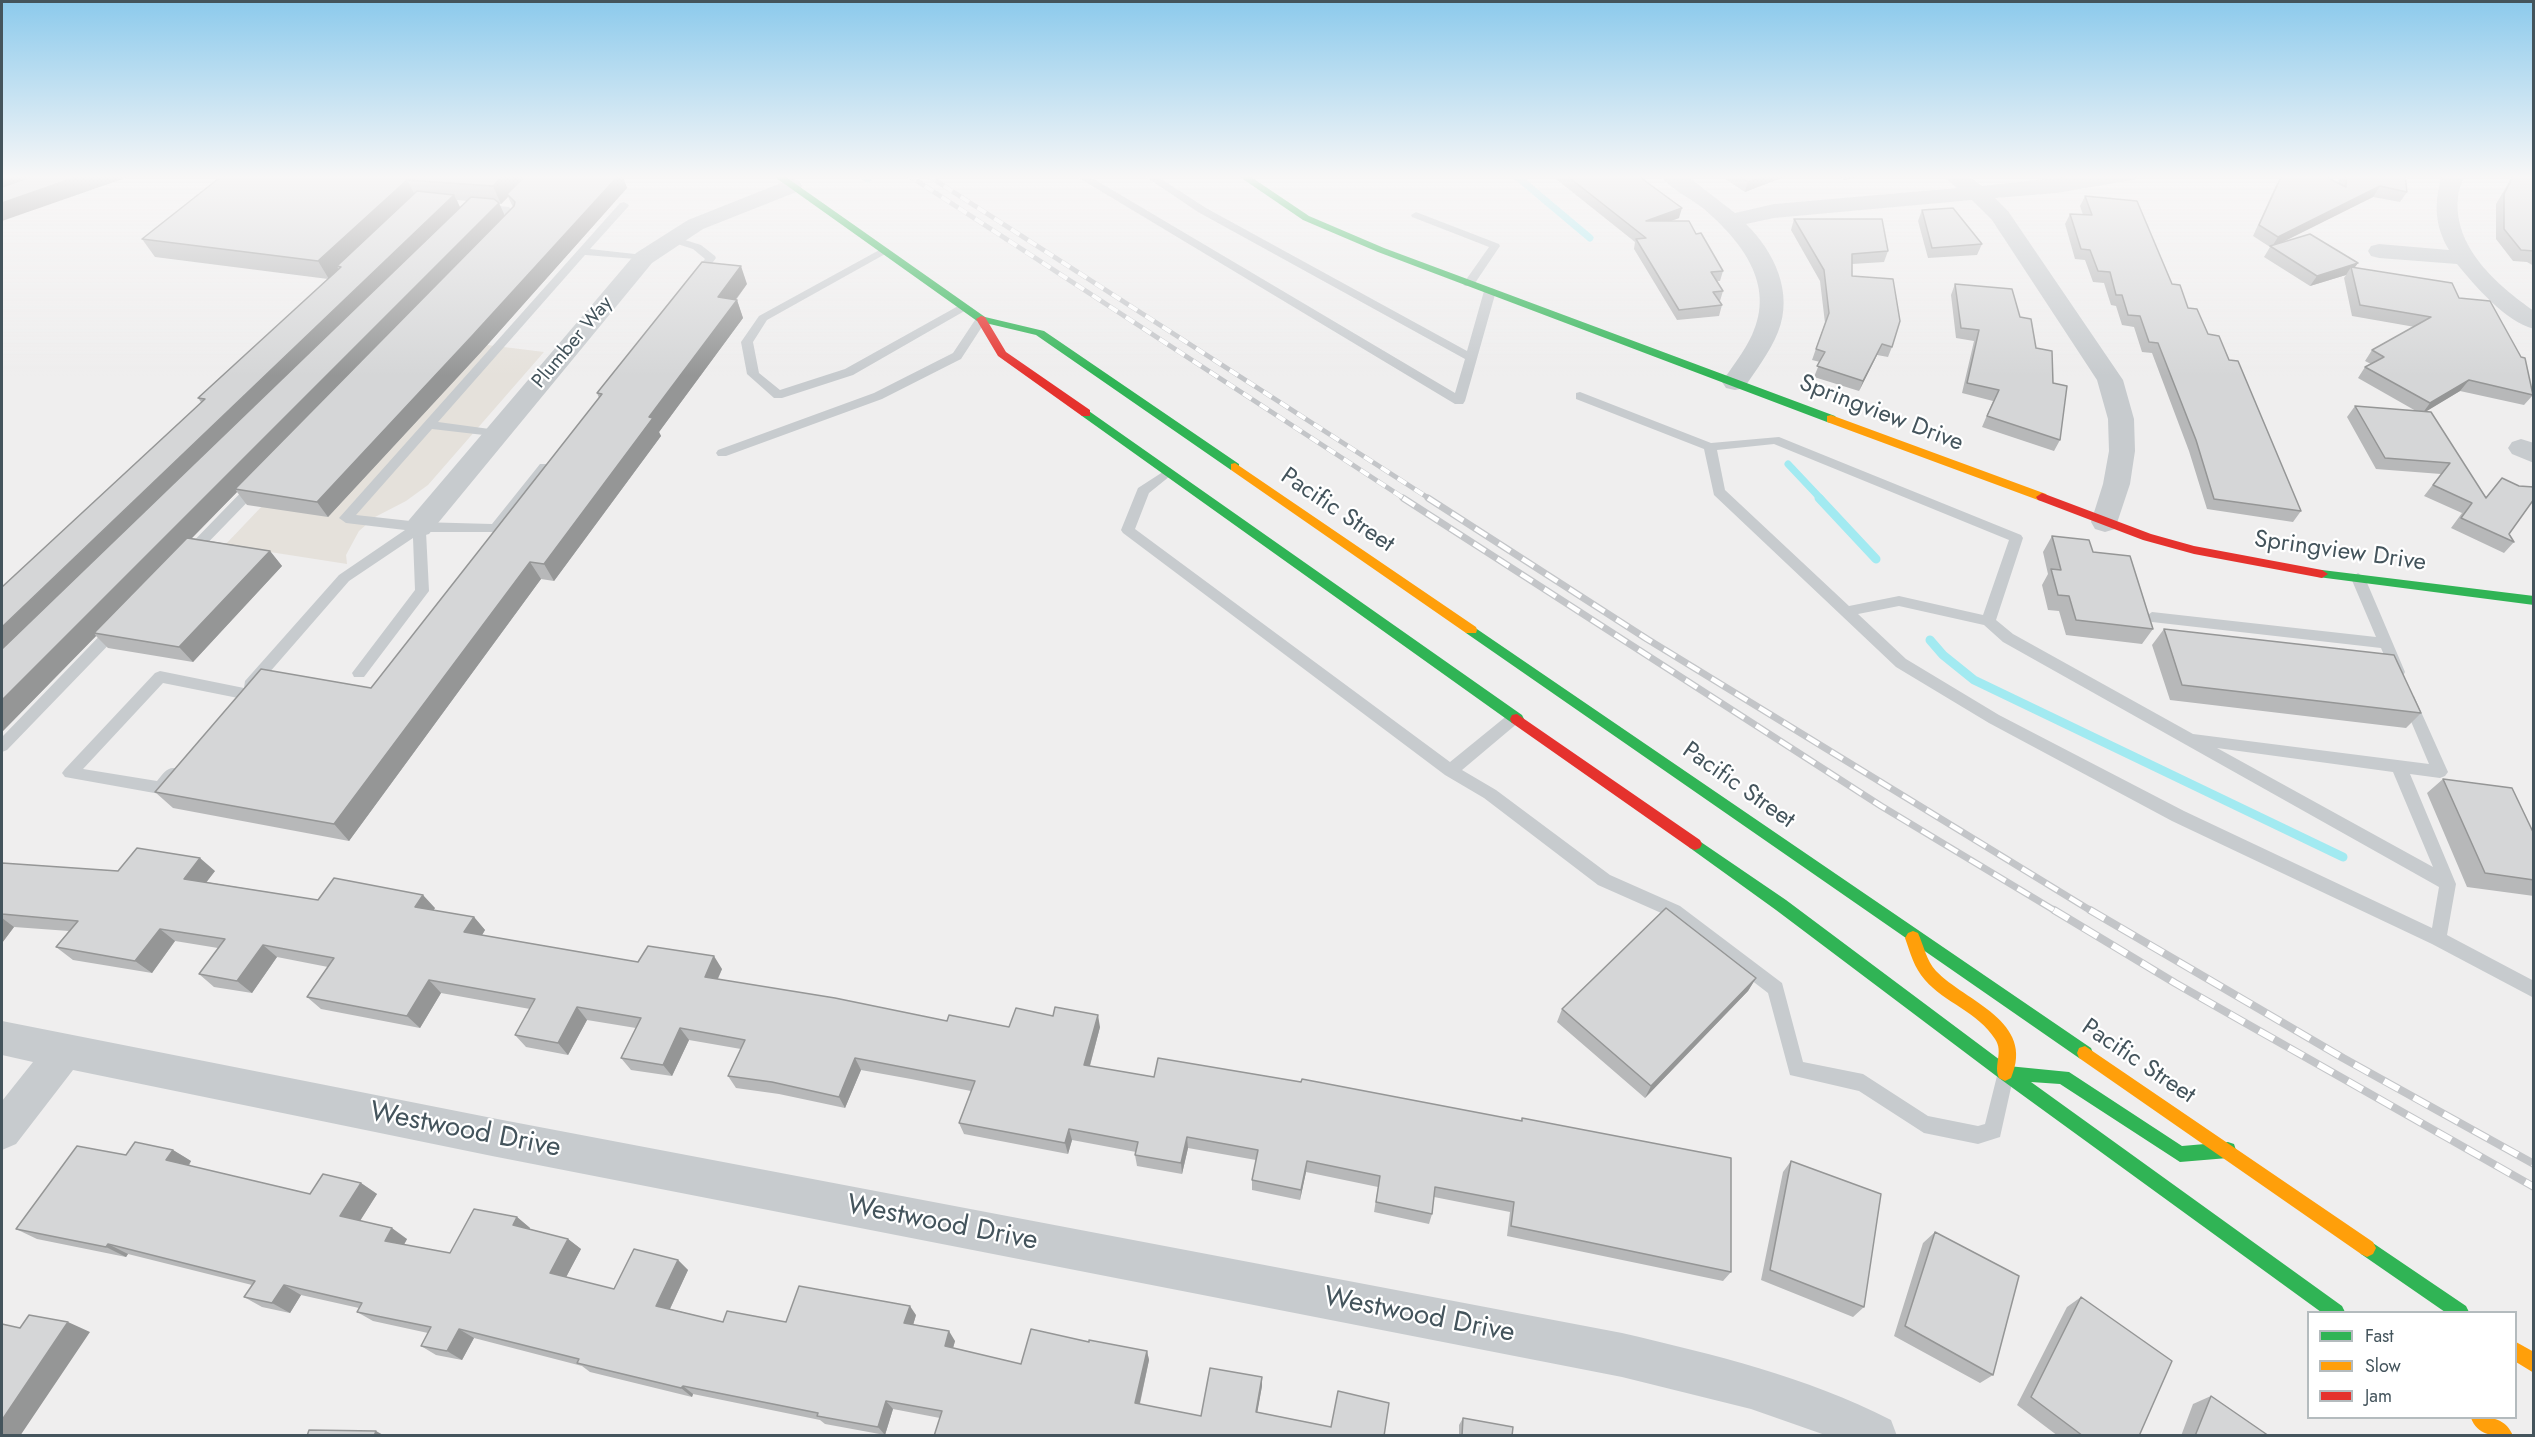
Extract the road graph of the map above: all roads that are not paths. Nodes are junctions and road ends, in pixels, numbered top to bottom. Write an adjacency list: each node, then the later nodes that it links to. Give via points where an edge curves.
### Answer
1 (592, 242): 14 (lane)
2 (664, 242): 15 (street, Plumber Way)
3 (682, 242): 18 (lane, via 711,258)
4 (870, 242): 12 (main road, Pacific Street)
5 (1192, 242): 23 (lane, via 1459,401)
6 (1260, 242): 23 (lane)
7 (1365, 242): 17 (main road, Springview Drive)
8 (1485, 242): 17 (lane, via 1495,246)
9 (1751, 242): 24 (street, via 1768,278 1770,319)
10 (2017, 242): 38 (street, via 2110,380 2120,409 2124,437 2122,466)
11 (2455, 242): 16 (street)
12 (883, 251): 20 (main road, Pacific Street); 20 (lane, via 763,318 747,342 753,374 778,395 849,372)
13 (2379, 251): 16 (street)
14 (583, 252): 15 (lane); 28 (lane)
15 (644, 258): 29 (street, Plumber Way)
16 (2463, 258): 22 (street)
17 (1469, 284): 19 (main road, Springview Drive)
18 (689, 286)
19 (1490, 291): 23 (lane); 24 (main road, Springview Drive)
20 (964, 307): 21 (main road, Pacific Street)
21 (981, 318): 26 (main road, Pacific Street, via 1040,333); 31 (lane, via 957,356 878,396); 33 (main road, Pacific Street, via 1002,354)
22 (2534, 322)
23 (1471, 358)
24 (1735, 382): 38 (main road, Springview Drive)
25 (1580, 396): 30 (lane)
26 (1138, 400): 27 (main road); 36 (main road, Pacific Street)
27 (1137, 417)
28 (429, 425): 29 (lane); 39 (lane, via 346,518)
29 (497, 434): 39 (street, Plumber Way)
30 (1710, 447): 43 (lane, via 1719,492); 47 (lane, via 1775,440 2016,538)
31 (722, 453)
32 (555, 454): 39 (lane, via 496,529)
33 (1171, 467): 34 (main road); 51 (main road, Pacific Street); 56 (lane, via 1143,491 1128,530)
34 (1189, 472)
35 (267, 474): 40 (lane)
36 (1298, 513): 37 (main road); 46 (main road, Pacific Street)
37 (1276, 516)
38 (2105, 522): 41 (main road, Springview Drive, via 2190,550)
39 (419, 527): 50 (lane, via 422,591); 54 (lane, via 344,578 239,698 160,677 70,772 160,788)
40 (176, 567)
41 (2358, 578): 42 (main road, Springview Drive); 49 (lane)
42 (2534, 601)
43 (1845, 612): 47 (lane, via 1899,601); 59 (lane, via 1901,663 1994,719 2178,816)
44 (2152, 616): 49 (lane)
45 (126, 618): 53 (lane)
46 (1455, 618): 48 (main road); 58 (main road, Pacific Street)
47 (1988, 621): 52 (lane, via 2008,638 2072,676)
48 (1464, 642)
49 (2385, 643): 55 (lane, via 2440,772)
50 (359, 673)
51 (1518, 711): 56 (lane); 63 (main road, Pacific Street)
52 (2189, 738): 55 (lane); 57 (lane)
53 (2, 746)
54 (183, 762)
55 (2399, 767): 57 (lane)
56 (1450, 771): 63 (lane, via 1490,794 1604,880 1674,911 1776,989 1796,1069 1863,1083 1924,1124 1978,1135 1993,1131)
57 (2448, 884): 59 (lane)
58 (1912, 936): 63 (main road, via 1918,957 1930,976 1995,1025 2004,1037 2008,1050); 65 (main road, Pacific Street)
59 (2438, 939): 60 (lane)
60 (2534, 990)
61 (2, 1038): 62 (street, Westwood Drive)
62 (64, 1052): 64 (street); 71 (street, Westwood Drive, via 1622,1355 1774,1392)
63 (2005, 1073): 65 (main road, via 2063,1077 2180,1154); 66 (main road, Pacific Street)
64 (2, 1131)
65 (2228, 1150): 67 (main road, Pacific Street)
66 (2335, 1311)
67 (2459, 1311)
68 (2517, 1352): 69 (main road)
69 (2534, 1364)
70 (2481, 1419): 72 (main road)
71 (1875, 1436)
72 (2504, 1436)

